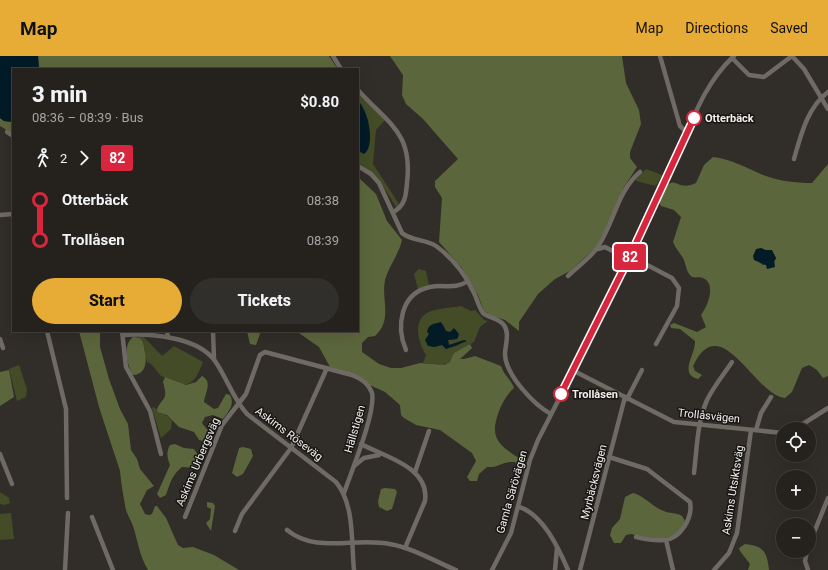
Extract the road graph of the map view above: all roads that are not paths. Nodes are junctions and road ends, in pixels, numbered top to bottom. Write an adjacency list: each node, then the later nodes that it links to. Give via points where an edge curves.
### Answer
1 (333, 56): 5 (street)
2 (660, 56): 11 (street, via 680,126)
3 (792, 56): 4 (street, via 764,76 749,75); 8 (street, via 804,69)
4 (733, 57): 11 (street, Gamla Särövägen, via 705,92)
5 (340, 68)
6 (359, 91): 16 (street, via 393,125 406,148 409,167 405,199 402,206)
7 (828, 92): 8 (street)
8 (821, 98): 9 (street); 13 (street, via 805,124)
9 (828, 109)
10 (7, 132): 12 (street)
11 (688, 133): 20 (street, Gamla Särövägen)
12 (12, 135)
13 (794, 159)
14 (359, 167): 16 (street, via 375,179)
15 (640, 172): 19 (street, via 625,189 611,224)
16 (393, 212): 22 (street, via 405,236 436,246)
17 (12, 214): 18 (street)
18 (0, 215)
19 (597, 249): 20 (street, via 605,247); 21 (street)
20 (629, 258): 29 (street, via 672,278 679,288 677,306); 36 (street, Gamla Särövägen)
21 (568, 276)
22 (468, 281): 31 (street, via 459,286 427,287 411,298 404,308 400,321 400,336); 42 (street, via 483,313 499,320 506,328 505,357 513,376 530,397)
23 (47, 332): 59 (street, via 66,409)
24 (167, 332): 27 (street)
25 (213, 332): 33 (street)
26 (123, 333): 27 (street, Askims Röseväg); 51 (street, via 126,367 150,411)
27 (168, 337): 33 (street, Askims Röseväg, via 195,347)
28 (0, 339): 30 (street)
29 (656, 344)
30 (3, 348)
31 (406, 350)
32 (263, 352): 35 (street, Hällstigen); 40 (street, Askims Urbergsväg, via 251,383)
33 (214, 359): 40 (street, Askims Röseväg)
34 (732, 362): 44 (street, via 711,394)
35 (327, 368): 48 (street, Hällstigen, via 355,376 370,389 372,407); 49 (street)
36 (574, 370): 39 (street, Trollåsvägen); 42 (street, Gamla Särövägen)
37 (642, 370): 39 (street, Myrbäcksvägen)
38 (771, 397): 45 (street, Askims Utsiktsväg)
39 (626, 398): 44 (street, Trollåsvägen, via 672,421); 53 (street, Myrbäcksvägen)
40 (239, 403): 49 (street, Askims Röseväg, via 251,417); 64 (street, Askims Urbergsväg, via 222,424)
41 (828, 408): 43 (street)
42 (551, 414): 61 (street, Gamla Särövägen, via 530,460)
43 (806, 422)
44 (700, 425): 45 (street, Trollåsvägen); 56 (street)
45 (754, 430): 47 (street, Trollåsvägen); 83 (street, Askims Utsiktsväg, via 737,533 729,553)
46 (429, 431): 55 (street)
47 (776, 432)
48 (361, 444): 52 (street); 54 (street, Hällstigen)
49 (291, 448): 58 (street, Askims Röseväg, via 332,479); 67 (street, via 242,514)
50 (0, 454): 57 (street)
51 (161, 454)
52 (383, 456): 54 (street, via 364,458); 55 (street)
53 (609, 457): 69 (street, via 647,469 688,499 691,504 686,524 678,534); 81 (street, Myrbäcksvägen)
54 (352, 469): 58 (street, Hällstigen)
55 (415, 472): 72 (street, via 424,486 425,501)
56 (694, 472)
57 (12, 484)
58 (344, 493): 70 (street, Askims Röseväg, via 349,509)
59 (67, 498)
60 (828, 498): 65 (street)
61 (518, 507): 71 (street, via 538,521); 78 (street, Gamla Särövägen, via 509,538)
62 (68, 514): 74 (street)
63 (92, 517): 75 (street)
64 (185, 517)
65 (816, 528)
66 (287, 530): 70 (street, via 314,543)
67 (236, 531)
68 (636, 537): 69 (street)
69 (666, 540): 82 (street)
70 (351, 542): 72 (street, via 382,543); 76 (street, Askims Röseväg)
71 (557, 547): 79 (street); 80 (street)
72 (405, 548): 77 (street)
73 (806, 558): 84 (street)
74 (65, 570)
75 (113, 570)
76 (354, 570)
77 (456, 570)
78 (492, 570)
79 (554, 570)
80 (568, 570)
81 (580, 570)
82 (673, 570)
83 (714, 570)
84 (808, 570)

